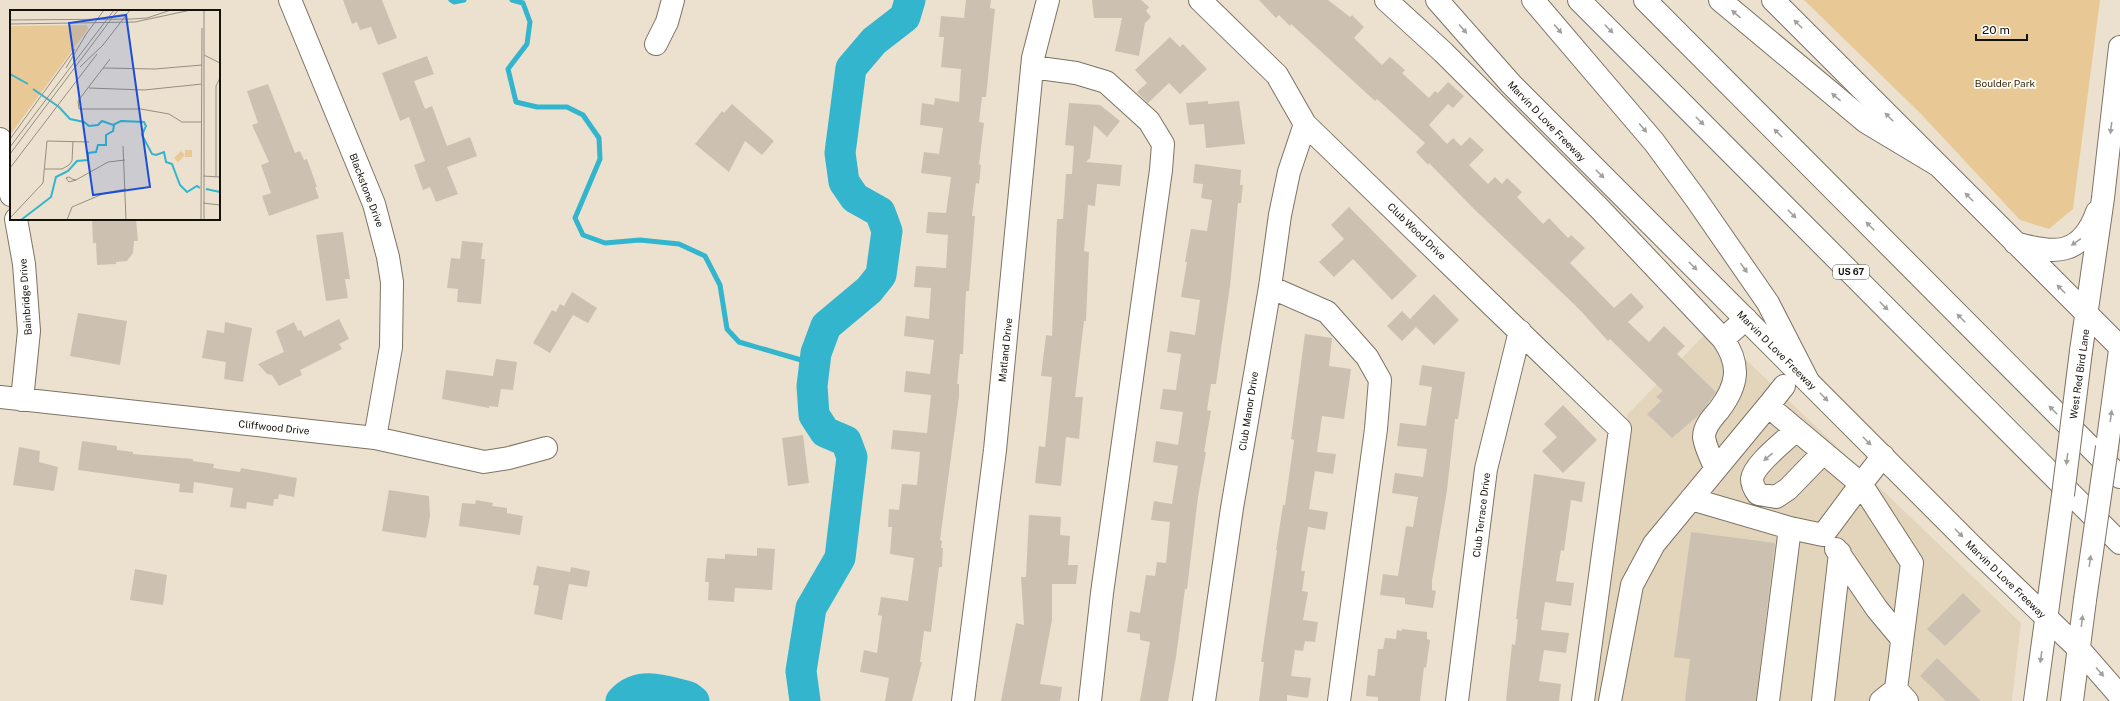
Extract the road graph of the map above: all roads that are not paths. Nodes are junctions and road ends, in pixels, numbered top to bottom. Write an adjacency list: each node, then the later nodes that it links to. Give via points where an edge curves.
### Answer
1 (290, 0): 34 (main road, Blackstone Drive, via 374,204 388,257 392,282 391,347)
2 (673, 0): 12 (main road, via 667,22)
3 (1048, 0): 14 (main road, Matland Drive, via 1039,29)
4 (1200, 0): 15 (main road, Club Wood Drive, via 1277,75)
5 (1386, 0): 26 (main road, via 1443,52 1599,208)
6 (1437, 0): 24 (main road, Marvin D Love Freeway, one-way to 24, via 1511,84)
7 (1533, 0): 28 (main road, one-way to 28, via 1654,142 1696,199 1768,302)
8 (1579, 0): 44 (main road, US 67, one-way to 44)
9 (1645, 0): 39 (main road, one-way to 9)
10 (1720, 0): 17 (main road, one-way to 10, via 1866,122)
11 (1773, 0): 17 (main road, one-way to 11)
12 (656, 44)
13 (2120, 47): 19 (main road, West Red Bird Lane, one-way to 19)
14 (1032, 67): 51 (main road, Matland Drive, via 995,450); 52 (main road, via 1076,73 1106,82 1149,121 1163,144 1102,593)
15 (1305, 124): 22 (main road, Club Manor Drive, via 1289,172); 25 (main road, Club Wood Drive)
16 (0, 139): 18 (main road)
17 (1936, 164): 21 (main road, one-way to 17)
18 (10, 190)
19 (2103, 198): 21 (main road, one-way to 21, via 2095,219 2084,236 2065,249 2041,250); 23 (main road, West Red Bird Lane)
20 (16, 220): 31 (main road, Bainbridge Drive, via 24,264 28,331)
21 (2015, 243): 23 (main road, one-way to 21)
22 (1270, 287): 53 (main road, Club Manor Drive, via 1233,500); 54 (main road, via 1327,312 1366,357 1380,380 1376,429)
23 (2087, 315): 27 (main road); 46 (main road, West Red Bird Lane, one-way to 46, bridge)
24 (1746, 319): 26 (main road); 28 (main road, Marvin D Love Freeway)
25 (1520, 331): 55 (main road, Club Terrace Drive, via 1486,469); 56 (main road, Club Wood Drive, via 1620,429)
26 (1723, 339): 38 (main road, via 1731,351 1736,366 1734,381 1723,405 1708,423 1704,437)
27 (2120, 349): 48 (main road, one-way to 27, bridge)
28 (1808, 381): 37 (main road, Marvin D Love Freeway, one-way to 37)
29 (1784, 386): 32 (main road)
30 (0, 397): 31 (main road, Cliffwood Drive)
31 (22, 400): 34 (main road, Cliffwood Drive)
32 (1768, 406): 33 (main road); 38 (main road)
33 (1796, 430): 36 (main road); 36 (main road, one-way to 36, via 1756,470 1752,479 1758,494 1776,497 1788,489)
34 (375, 438): 35 (main road, Cliffwood Drive, via 484,462)
35 (546, 448)
36 (1823, 453): 40 (main road)
37 (1883, 456): 40 (main road); 46 (main road, Marvin D Love Freeway, one-way to 46)
38 (1716, 469): 41 (main road)
39 (2120, 477)
40 (1861, 484): 43 (main road); 47 (main road, via 1912,563)
41 (1691, 500): 42 (main road); 57 (main road, via 1654,544 1632,585)
42 (1790, 528): 43 (main road); 58 (main road)
43 (1823, 534): 45 (main road)
44 (2120, 543)
45 (1840, 554): 47 (main road, via 1877,609); 59 (main road)
46 (2047, 618): 48 (main road, Marvin D Love Freeway); 60 (main road, West Red Bird Lane, one-way to 60)
47 (1902, 639): 50 (main road)
48 (2079, 649): 49 (main road, Marvin D Love Freeway, one-way to 49); 61 (main road)
49 (2120, 696)
50 (1895, 697)
51 (963, 701)
52 (1090, 701)
53 (1204, 701)
54 (1339, 701)
55 (1457, 701)
56 (1583, 701)
57 (1610, 701)
58 (1768, 701)
59 (1823, 701)
60 (2035, 701)
61 (2072, 701)

